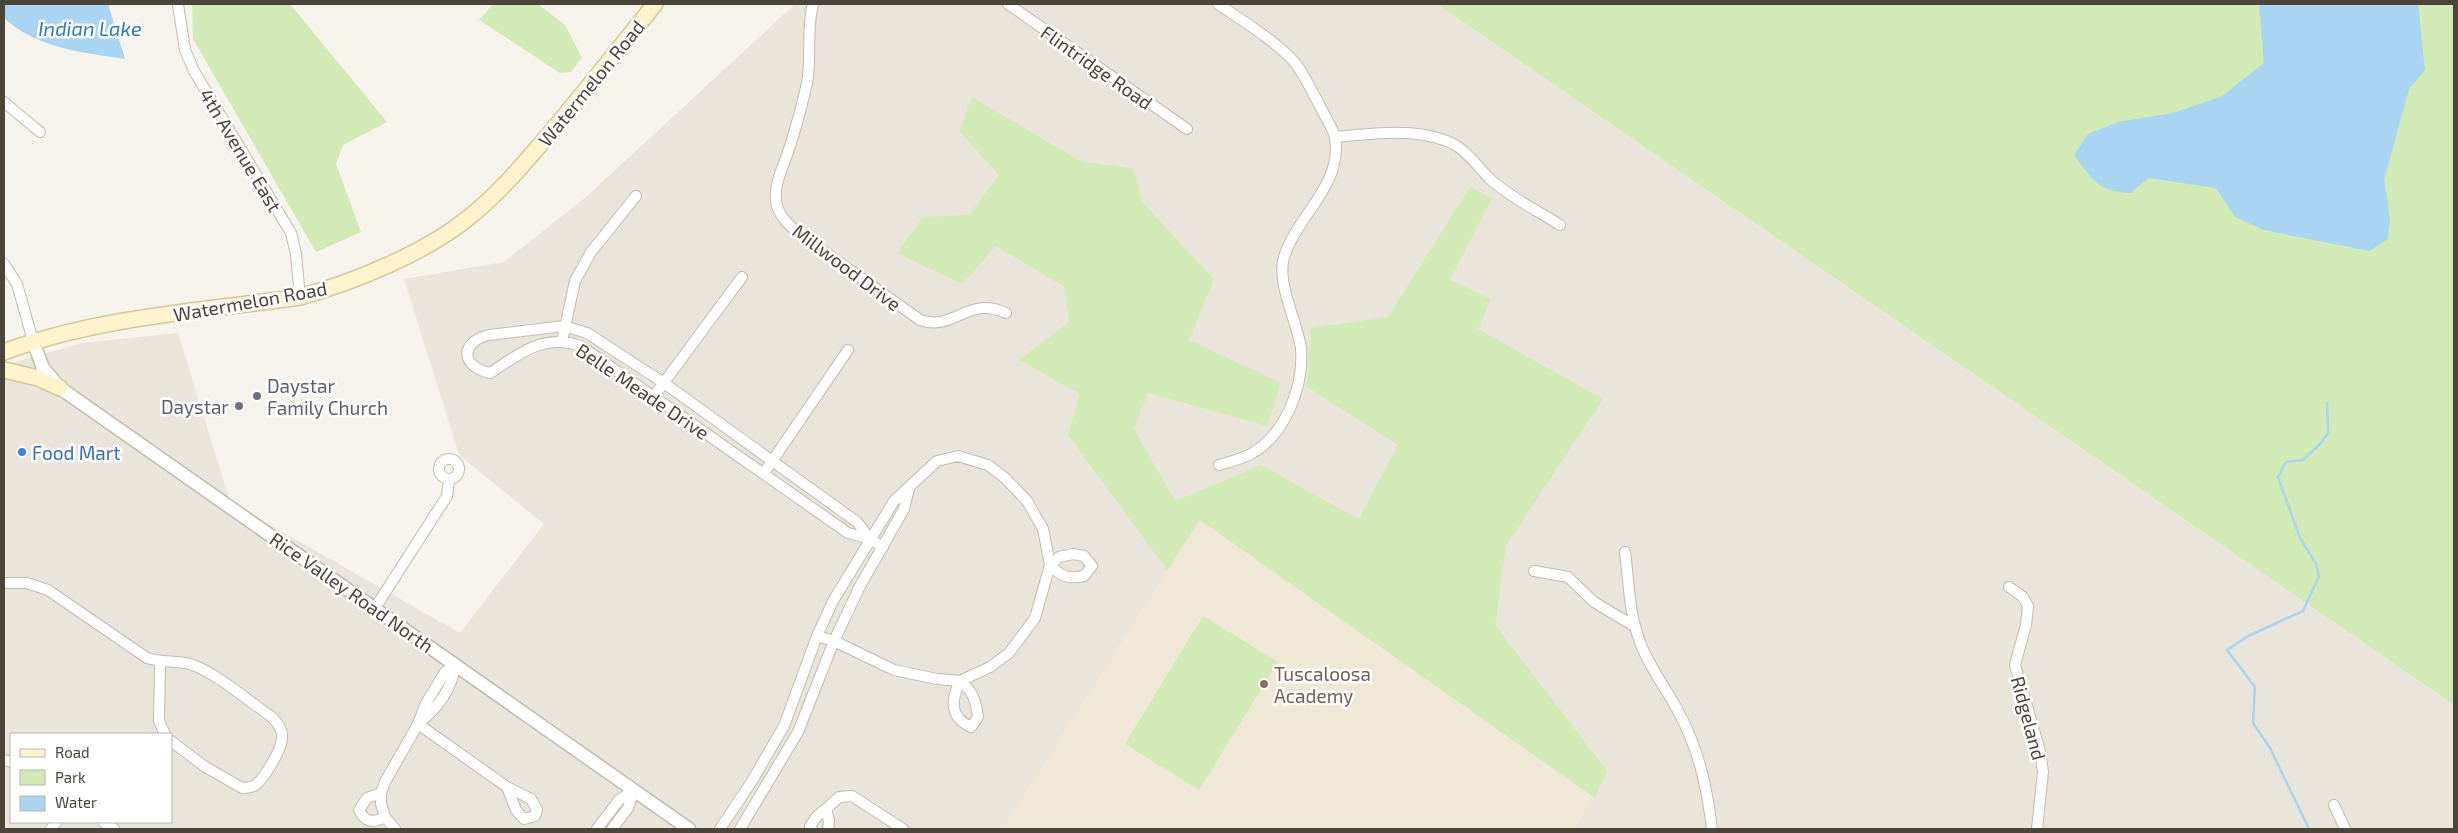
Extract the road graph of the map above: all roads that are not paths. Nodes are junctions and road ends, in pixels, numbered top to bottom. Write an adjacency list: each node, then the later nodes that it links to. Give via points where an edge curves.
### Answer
1 (178, 4): 14 (street, 4th Avenue East, via 185,50 194,71 291,233)
2 (655, 4): 14 (main road, Watermelon Road, via 524,165 467,219 374,272)
3 (812, 4): 15 (street, Millwood Drive, via 809,73 778,180 776,202 779,212 802,236 920,320 942,324 983,307 994,307)
4 (1008, 4): 7 (street, Flintridge Road)
5 (1218, 4): 9 (street, via 1295,63)
6 (4, 102): 8 (street)
7 (1187, 129)
8 (40, 132)
9 (1335, 137): 11 (street, via 1376,133 1423,134 1446,140 1471,156 1491,180); 26 (street, via 1334,169 1284,258 1284,276 1301,349 1298,380 1290,410 1276,433 1252,453)
10 (636, 196): 16 (street, via 590,252 575,281)
11 (1560, 225)
12 (4, 264): 17 (street, via 18,284)
13 (742, 277): 22 (street)
14 (300, 297): 17 (main road, Watermelon Road, via 102,325)
15 (1006, 313)
16 (564, 326): 18 (street); 18 (street, Belle Meade Drive, via 479,337 467,354 470,364 479,371 490,373 527,348); 22 (street, Belle Meade Drive, via 586,333)
17 (33, 341): 20 (main road, Watermelon Road); 23 (street, Rice Valley Road North, via 43,368)
18 (562, 341): 24 (street, Belle Meade Drive, via 582,346)
19 (848, 350): 25 (street)
20 (4, 352)
21 (4, 370): 23 (main road, via 38,378)
22 (664, 384): 24 (street); 25 (street, Belle Meade Drive)
23 (60, 388): 36 (street, Rice Valley Road North)
24 (654, 396): 27 (street, Belle Meade Drive)
25 (771, 460): 27 (street); 30 (street, Belle Meade Drive, via 857,522)
26 (1219, 465)
27 (764, 473): 30 (street, Belle Meade Drive, via 848,533)
28 (449, 480): 36 (street, via 447,496)
29 (909, 488): 30 (street, via 894,501); 31 (street, via 904,509); 39 (street, via 937,461 958,456 988,465 1005,478 1027,501 1043,529 1050,565 1034,618 1009,653 990,667 960,681 894,670)
30 (870, 539): 31 (street, Belle Meade Drive); 38 (street, via 833,601)
31 (883, 547): 39 (street)
32 (1625, 552): 37 (street)
33 (1534, 571): 37 (street, via 1568,577 1594,602)
34 (4, 583): 40 (street, via 26,582 48,590 138,653)
35 (2009, 587): 61 (street, Ridgeland, via 2022,596 2028,606 2015,666 2043,772)
36 (375, 608): 41 (street, Rice Valley Road North)
37 (1634, 626): 60 (street, via 1640,645 1696,749 1707,791)
38 (817, 636): 39 (street); 55 (street, via 784,726)
39 (834, 641): 56 (street, via 798,732)
40 (160, 662): 43 (street, via 159,720); 44 (street, via 180,662 201,668 273,718 280,727 282,739 262,778 253,786 242,788 204,766)
41 (455, 664): 42 (street, via 445,672 424,705); 46 (street, Rice Valley Road North)
42 (418, 724): 45 (street); 47 (street)
43 (165, 733)
44 (172, 742)
45 (508, 786)
46 (634, 790): 52 (street, via 619,800); 53 (street, via 628,808); 54 (street, Rice Valley Road North)
47 (381, 793): 50 (street); 50 (street, via 367,798 359,810 365,820 371,822)
48 (2334, 805): 62 (street)
49 (826, 809): 57 (street, via 817,816 810,826); 58 (street); 59 (street, via 839,797 852,796)
50 (385, 817): 51 (street)
51 (395, 829)
52 (597, 829)
53 (612, 829)
54 (689, 829)
55 (720, 829)
56 (740, 829)
57 (812, 829)
58 (828, 829)
59 (903, 829)
60 (1712, 829)
61 (2038, 829)
62 (2345, 829)

